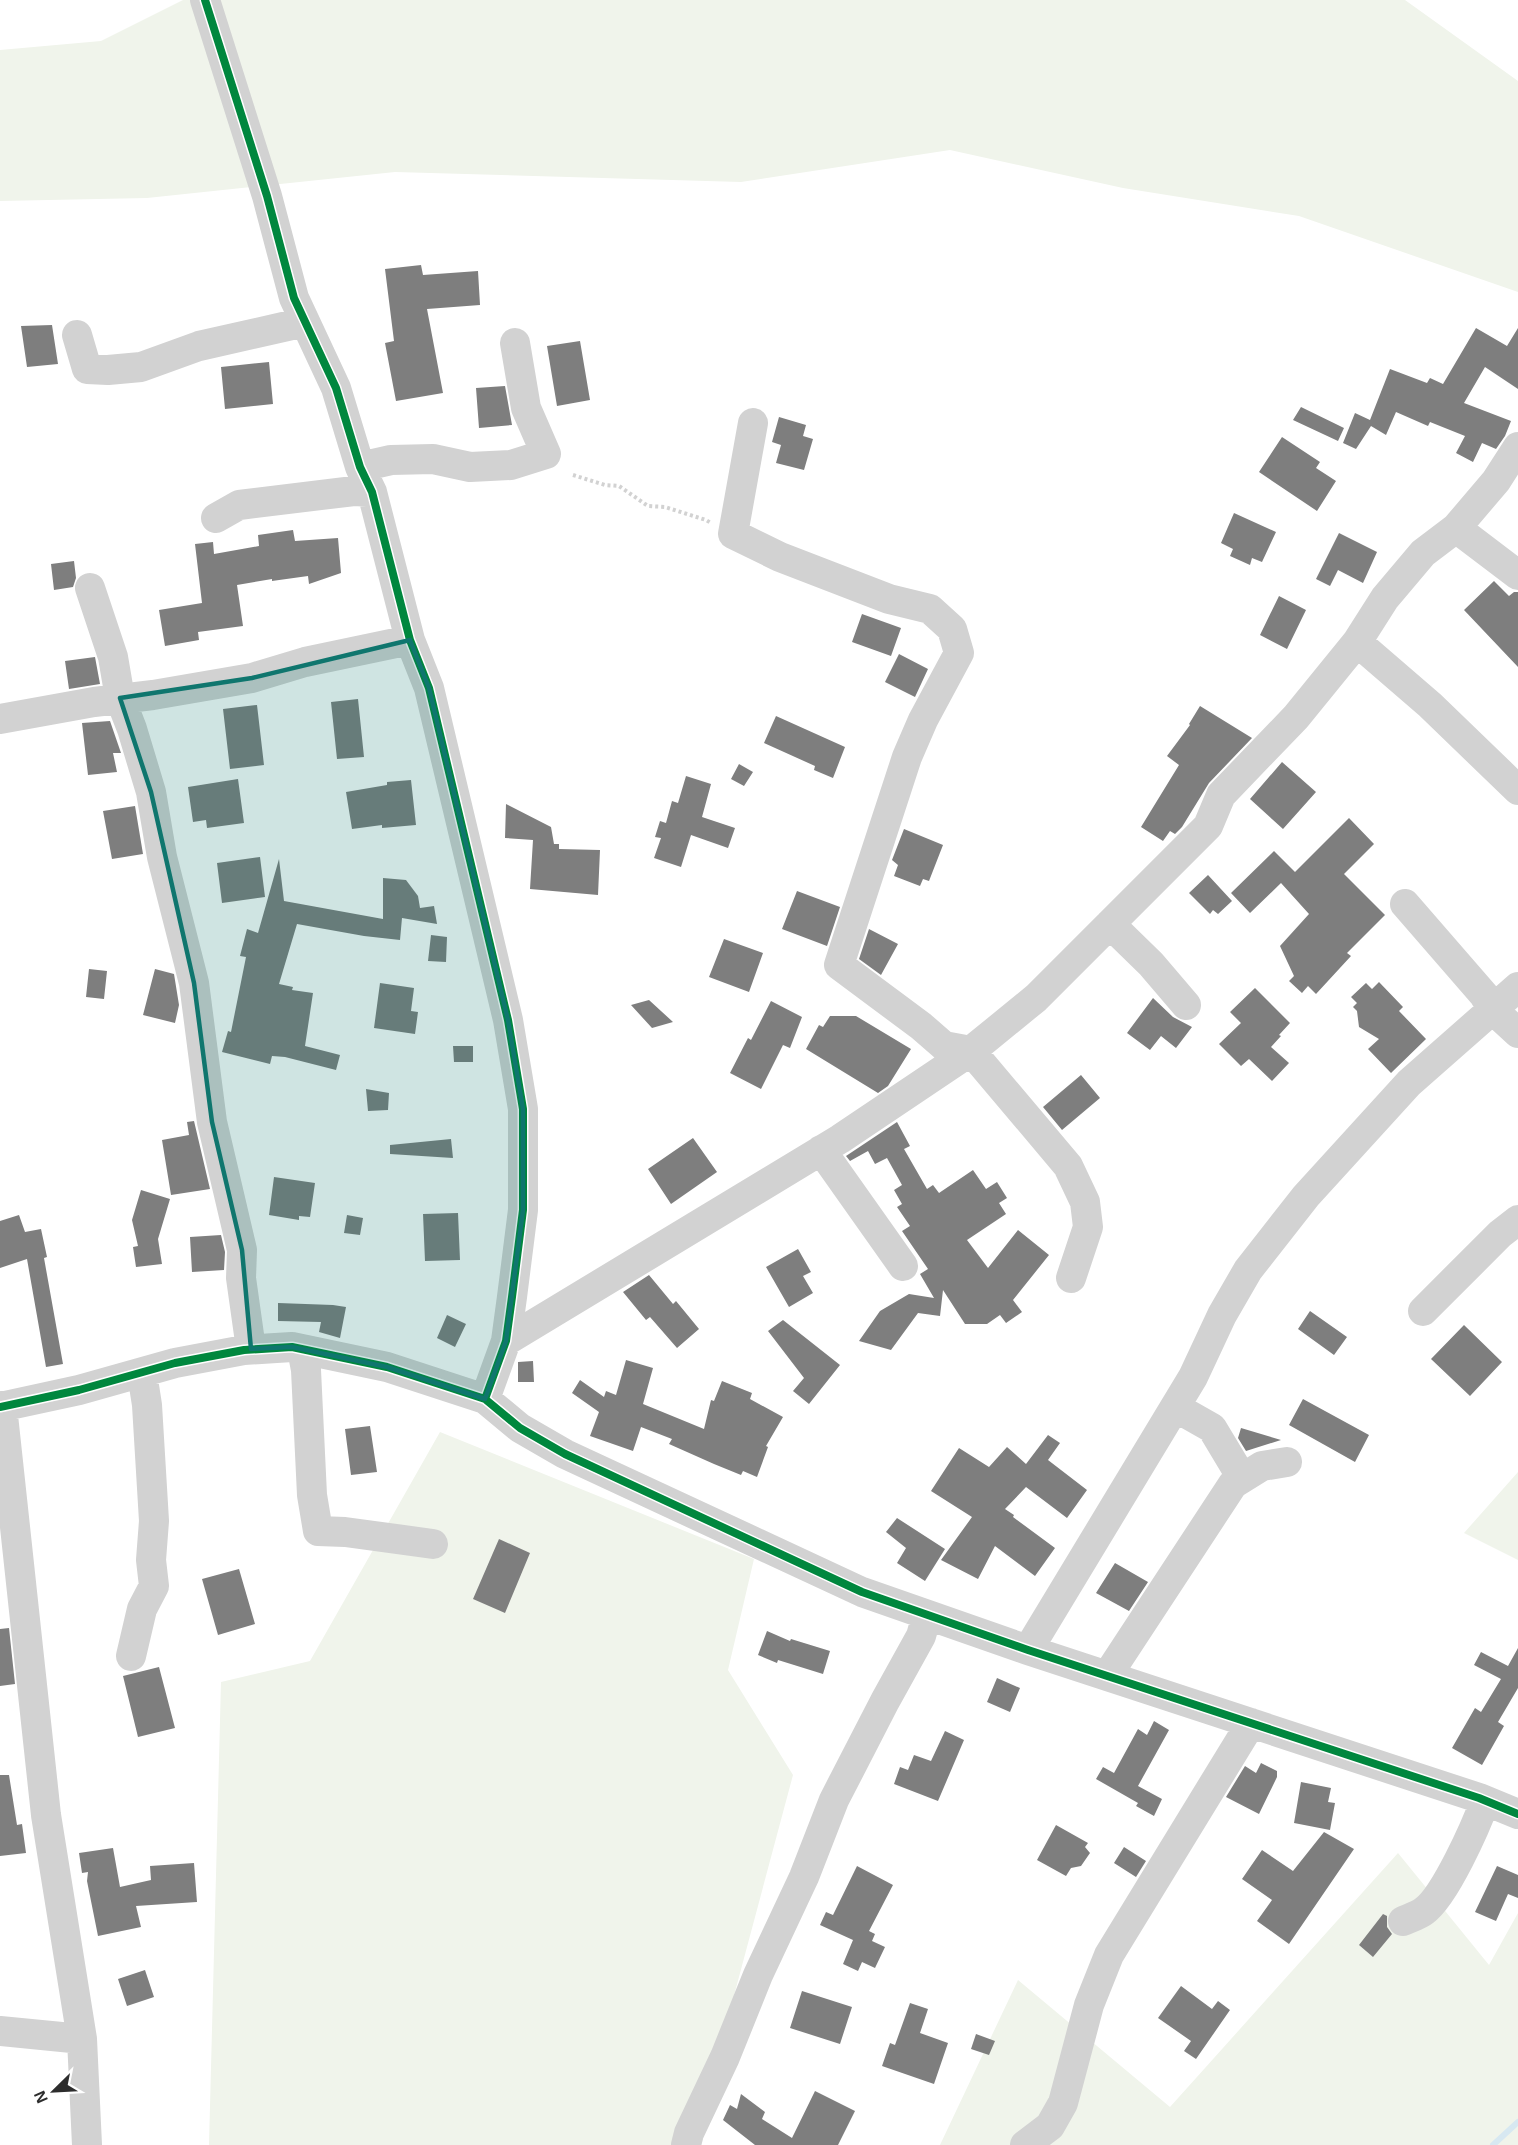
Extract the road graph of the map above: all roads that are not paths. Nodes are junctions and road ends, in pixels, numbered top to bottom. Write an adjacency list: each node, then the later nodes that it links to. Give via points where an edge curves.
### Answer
1 (205, 0): 2 (street, via 267,196 294,298)
2 (305, 322): 3 (street, via 199,345 141,367 108,370 87,369); 7 (street, via 336,388)
3 (77, 335)
4 (515, 343): 7 (street, via 526,408 546,454 511,465 470,467 433,459 391,460)
5 (753, 423): 23 (street, via 733,534 823,574 889,599 930,609 952,629 959,653 907,757 839,964 944,1046)
6 (1518, 447): 9 (street, via 1496,481)
7 (366, 479): 8 (street, via 354,491 239,505); 12 (street)
8 (216, 518)
9 (1456, 528): 10 (street); 13 (street, via 1423,553 1385,598)
10 (1518, 575)
11 (90, 588): 14 (street, via 113,657)
12 (410, 640): 14 (street, via 305,662 252,678); 29 (street, via 429,688 508,1020 523,1109 523,1210)
13 (1357, 642): 16 (street, via 1430,705); 18 (street, via 1296,717 1221,795 1208,825)
14 (120, 698): 15 (street); 30 (street, via 151,792 162,857 194,983 212,1122 242,1250 241,1278)
15 (0, 719)
16 (1518, 790)
17 (1405, 904): 21 (street)
18 (1110, 924): 20 (street); 23 (street, via 1036,998)
19 (1518, 987): 21 (street)
20 (1186, 1005)
21 (1493, 1010): 22 (street); 35 (street, via 1409,1083 1306,1196 1248,1269)
22 (1518, 1033)
23 (971, 1051): 24 (street); 27 (street, via 1068,1166 1085,1202 1088,1227)
24 (821, 1150): 26 (street); 29 (street)
25 (1512, 1236): 28 (street)
26 (903, 1266)
27 (1071, 1278)
28 (1424, 1311)
29 (506, 1341): 33 (street)
30 (251, 1349): 31 (street); 32 (street)
31 (302, 1349): 33 (street, via 387,1367); 38 (street, via 318,1531)
32 (141, 1373): 34 (street); 41 (street, via 147,1405 154,1586 142,1609)
33 (485, 1399): 39 (street, via 520,1428 565,1454 862,1592)
34 (1, 1407): 48 (street, via 46,1815)
35 (1175, 1407): 37 (street, via 1212,1428); 40 (street)
36 (1287, 1462): 37 (street, via 1262,1466)
37 (1242, 1478): 42 (street, via 1233,1484)
38 (433, 1544)
39 (927, 1615): 40 (street); 50 (street, via 921,1636 834,1800)
40 (1028, 1650): 42 (street)
41 (131, 1656)
42 (1107, 1676): 43 (street)
43 (1251, 1723): 44 (street); 51 (street, via 1109,1955 1089,2005 1063,2103 1050,2126)
44 (1485, 1801): 45 (street); 46 (street, via 1479,1820 1442,1888 1425,1911)
45 (1518, 1814)
46 (1403, 1921)
47 (0, 2031): 48 (street)
48 (82, 2039): 49 (street)
49 (87, 2145)
50 (686, 2145)
51 (1025, 2145)

